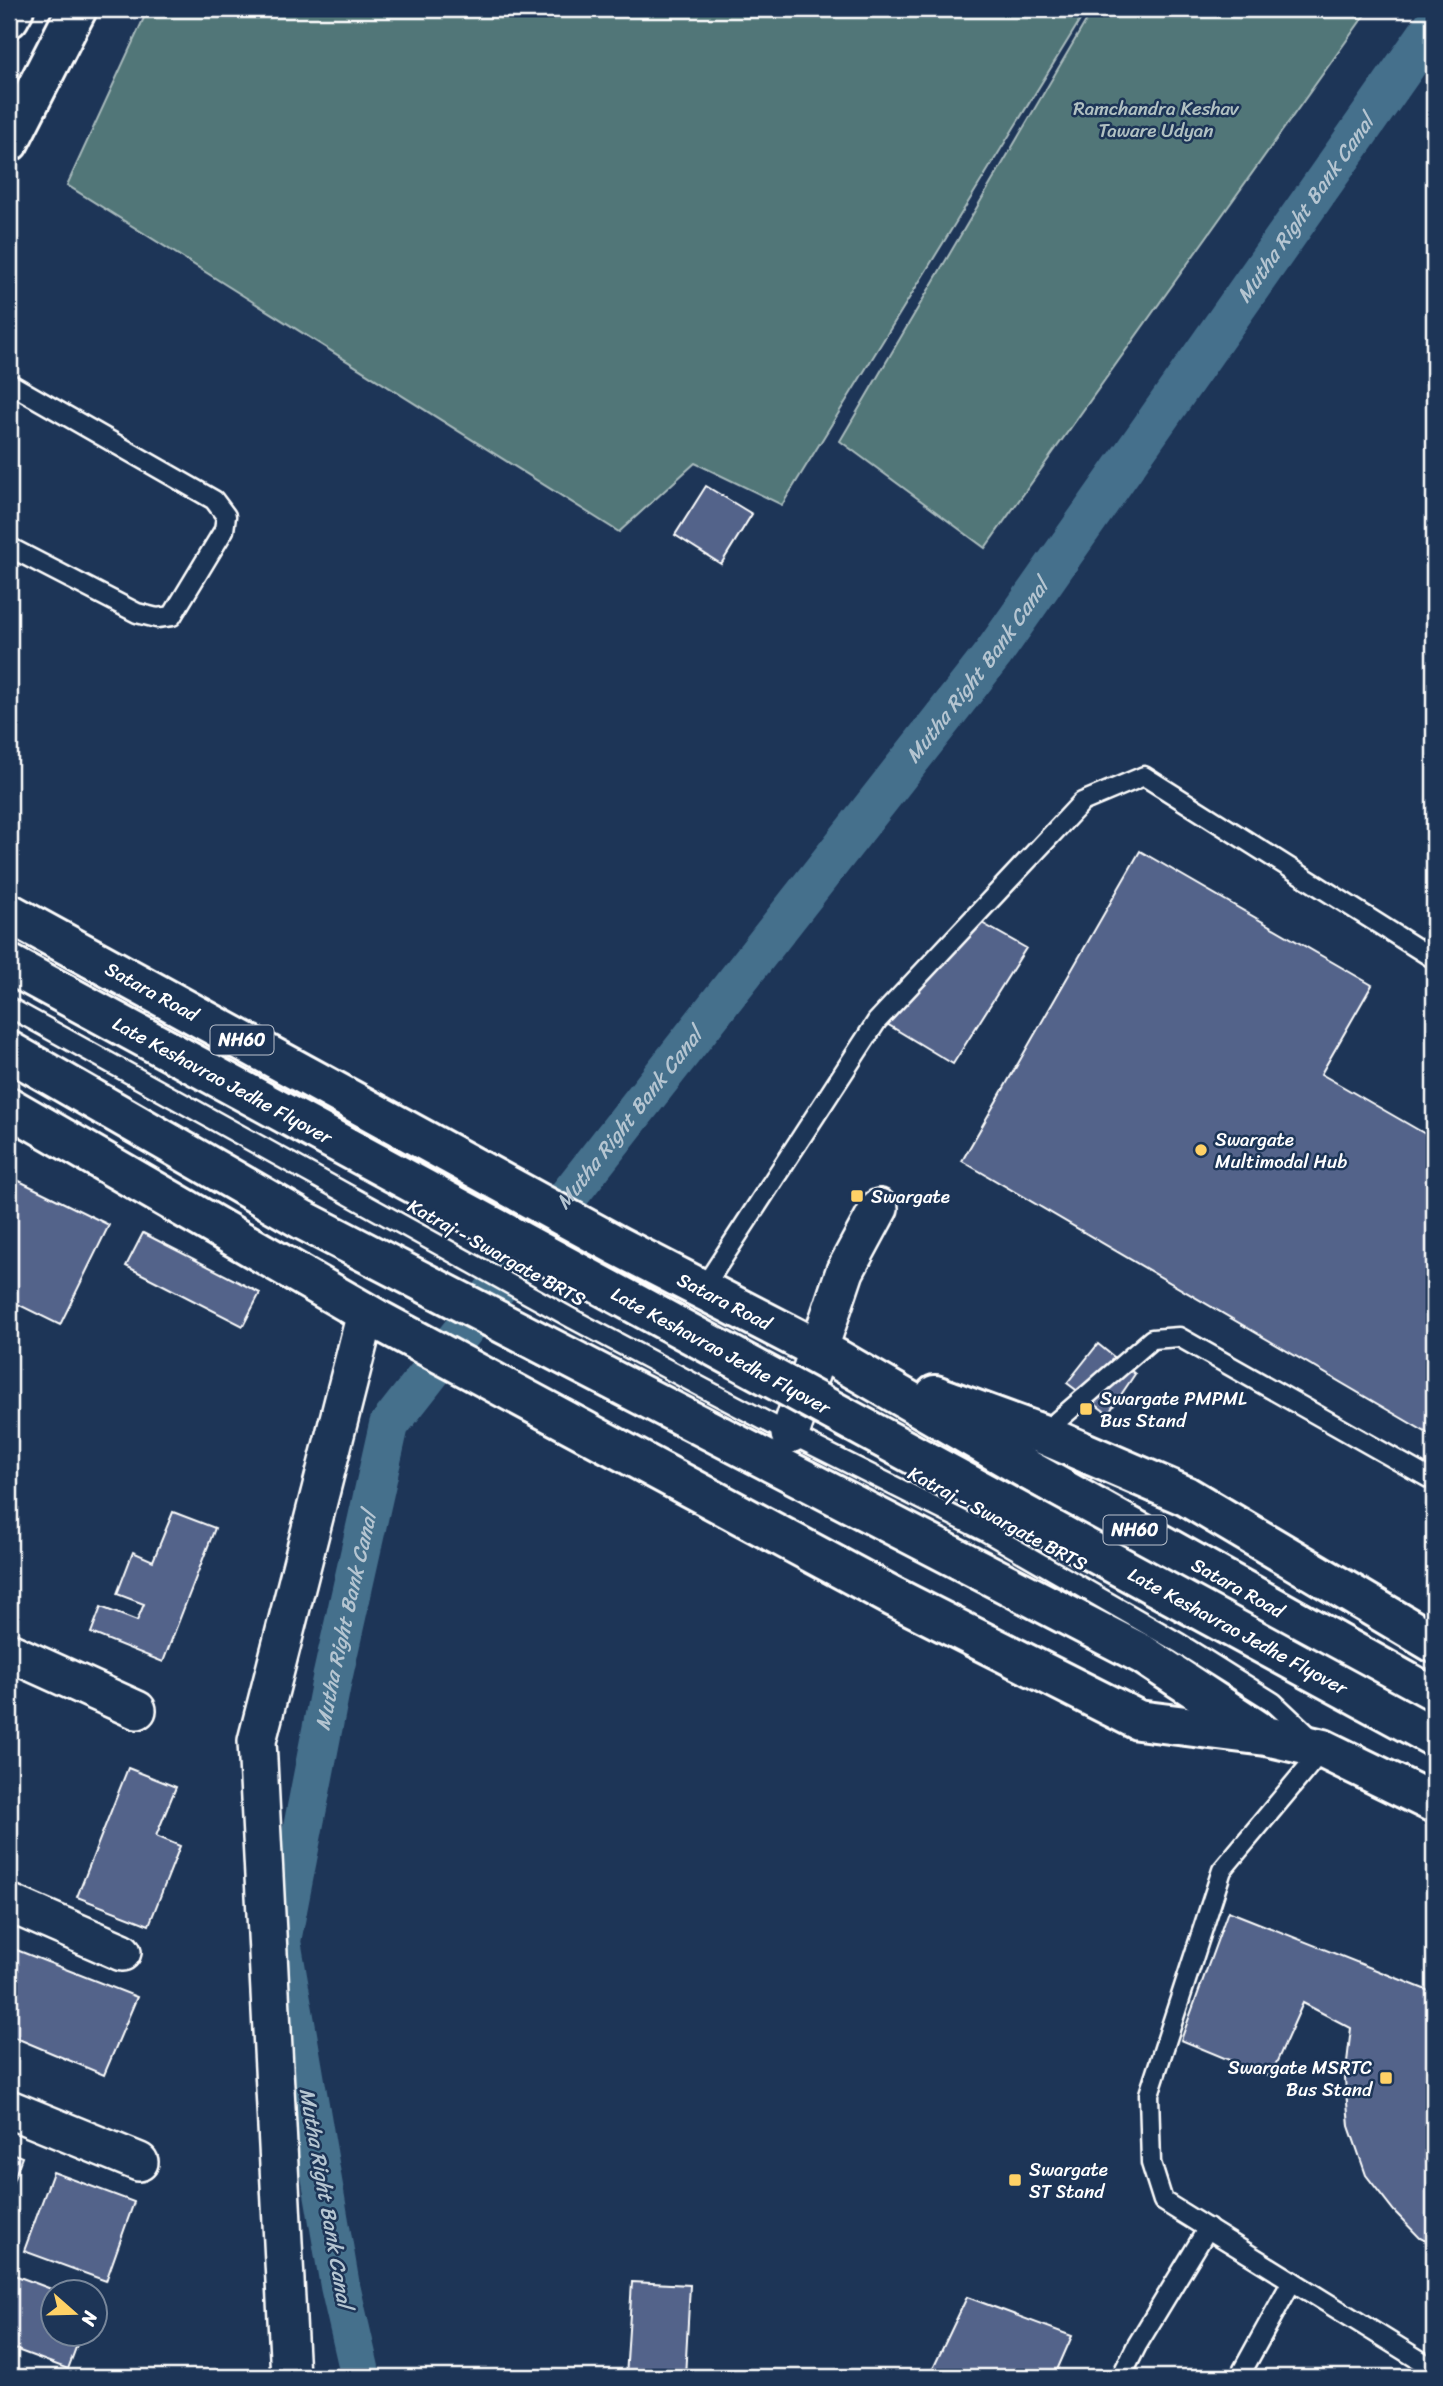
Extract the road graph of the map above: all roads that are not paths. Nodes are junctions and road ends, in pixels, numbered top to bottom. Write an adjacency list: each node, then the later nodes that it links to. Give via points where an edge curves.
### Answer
1 (14, 9): 3 (main road)
2 (77, 9): 4 (main road)
3 (9, 18)
4 (9, 142)
5 (9, 383): 6 (lane, via 214,500 226,516 224,530 172,616 137,613)
6 (9, 547)
7 (9, 913): 14 (main road, Satara Road / NH60)
8 (1434, 959): 14 (lane, via 1144,776 1082,802 877,1021)
9 (9, 964): 25 (main road, Late Keshavrao Jedhe Flyover, bridge)
10 (9, 1007): 17 (lane, Katraj - Swargate BRTS)
11 (9, 1051): 24 (main road, via 303,1220 1142,1654)
12 (9, 1107): 15 (main road)
13 (879, 1208): 16 (street, via 845,1271)
14 (702, 1290): 16 (main road, Satara Road / NH60)
15 (373, 1317): 24 (main road, via 894,1597 1138,1720); 35 (street, via 257,1741)
16 (828, 1355): 17 (street); 18 (main road); 22 (main road, Satara Road / NH60)
17 (790, 1434): 26 (lane, Katraj - Swargate BRTS, via 986,1532 1179,1643 1273,1702)
18 (1042, 1434): 19 (lane, via 1152,1339 1179,1337); 20 (main road, via 1186,1496)
19 (1434, 1481)
20 (1434, 1643)
21 (9, 1652): 23 (street)
22 (1434, 1697)
23 (137, 1710)
24 (1266, 1736): 26 (main road)
25 (1434, 1737)
26 (1323, 1749): 27 (main road); 32 (lane, via 1222,1870 1149,2094 1151,2163 1163,2200)
27 (1434, 1802)
28 (9, 1903): 29 (street)
29 (122, 1952)
30 (9, 2109): 31 (street)
31 (139, 2162)
32 (1208, 2228): 33 (lane); 36 (lane)
33 (1292, 2281): 34 (lane); 37 (lane)
34 (1434, 2369)
35 (290, 2377)
36 (1121, 2377)
37 (1239, 2377)

